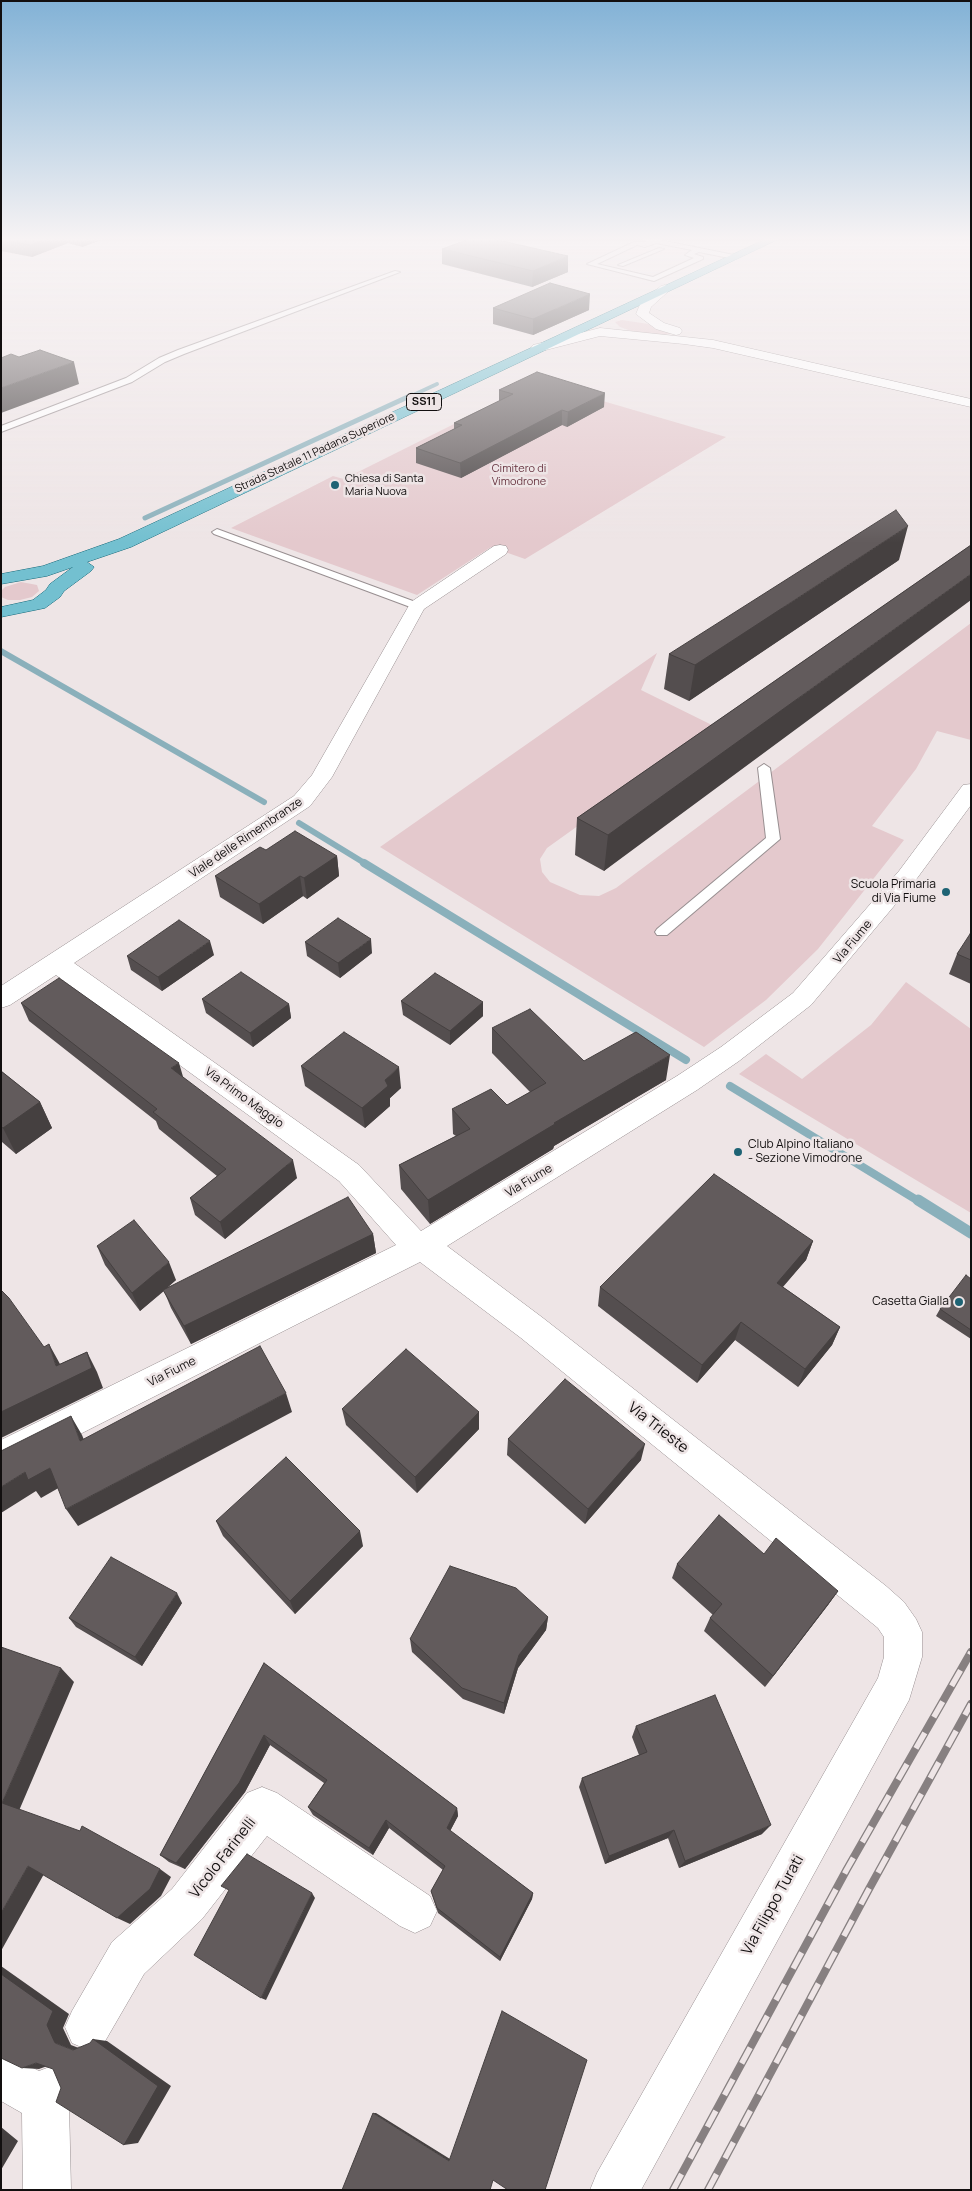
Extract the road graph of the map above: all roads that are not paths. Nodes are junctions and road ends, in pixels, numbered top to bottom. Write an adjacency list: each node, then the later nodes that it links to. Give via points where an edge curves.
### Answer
1 (219, 339): 9 (lane, via 169,358 128,380)
2 (557, 339): 7 (main road, Strada Statale 11 Padana Superiore / SS11)
3 (572, 339): 7 (street)
4 (692, 339): 6 (street)
5 (699, 339): 6 (street)
6 (713, 344): 8 (street)
7 (538, 348): 11 (main road, Strada Statale 11 Padana Superiore / SS11)
8 (971, 403)
9 (1, 428)
10 (217, 532): 16 (lane)
11 (125, 543): 13 (main road, Strada Statale 11 Padana Superiore / SS11, via 47,571); 15 (main road, Strada Statale 11 Padana Superiore / SS11)
12 (500, 550): 16 (street, Viale delle Rimembranze)
13 (28, 574): 14 (main road, Strada Statale 11 Padana Superiore / SS11); 15 (main road, Strada Statale 11 Padana Superiore / SS11, via 48,578)
14 (1, 579)
15 (56, 588): 17 (main road, Strada Statale 11 Padana Superiore / SS11, via 43,602)
16 (417, 606): 21 (street, Viale delle Rimembranze, via 321,777 307,796 292,809)
17 (6, 610)
18 (764, 768): 20 (lane, via 773,839)
19 (971, 790): 23 (street, Via Fiume, via 903,882 802,999 688,1083)
20 (662, 932)
21 (56, 963): 22 (street, Viale delle Rimembranze); 23 (street, Via Primo Maggio, via 349,1173)
22 (1, 999)
23 (420, 1247): 24 (street, Via Fiume); 25 (street, Via Trieste, via 532,1328)
24 (1, 1458)
25 (891, 1615): 30 (street, Via Filippo Turati, via 903,1632 903,1657 895,1686)
26 (415, 1911): 27 (street, Vicolo Farinelli, via 262,1808 187,1904 128,1958)
27 (88, 2028)
28 (1, 2075): 29 (street, via 48,2094)
29 (47, 2190)
30 (614, 2190)

